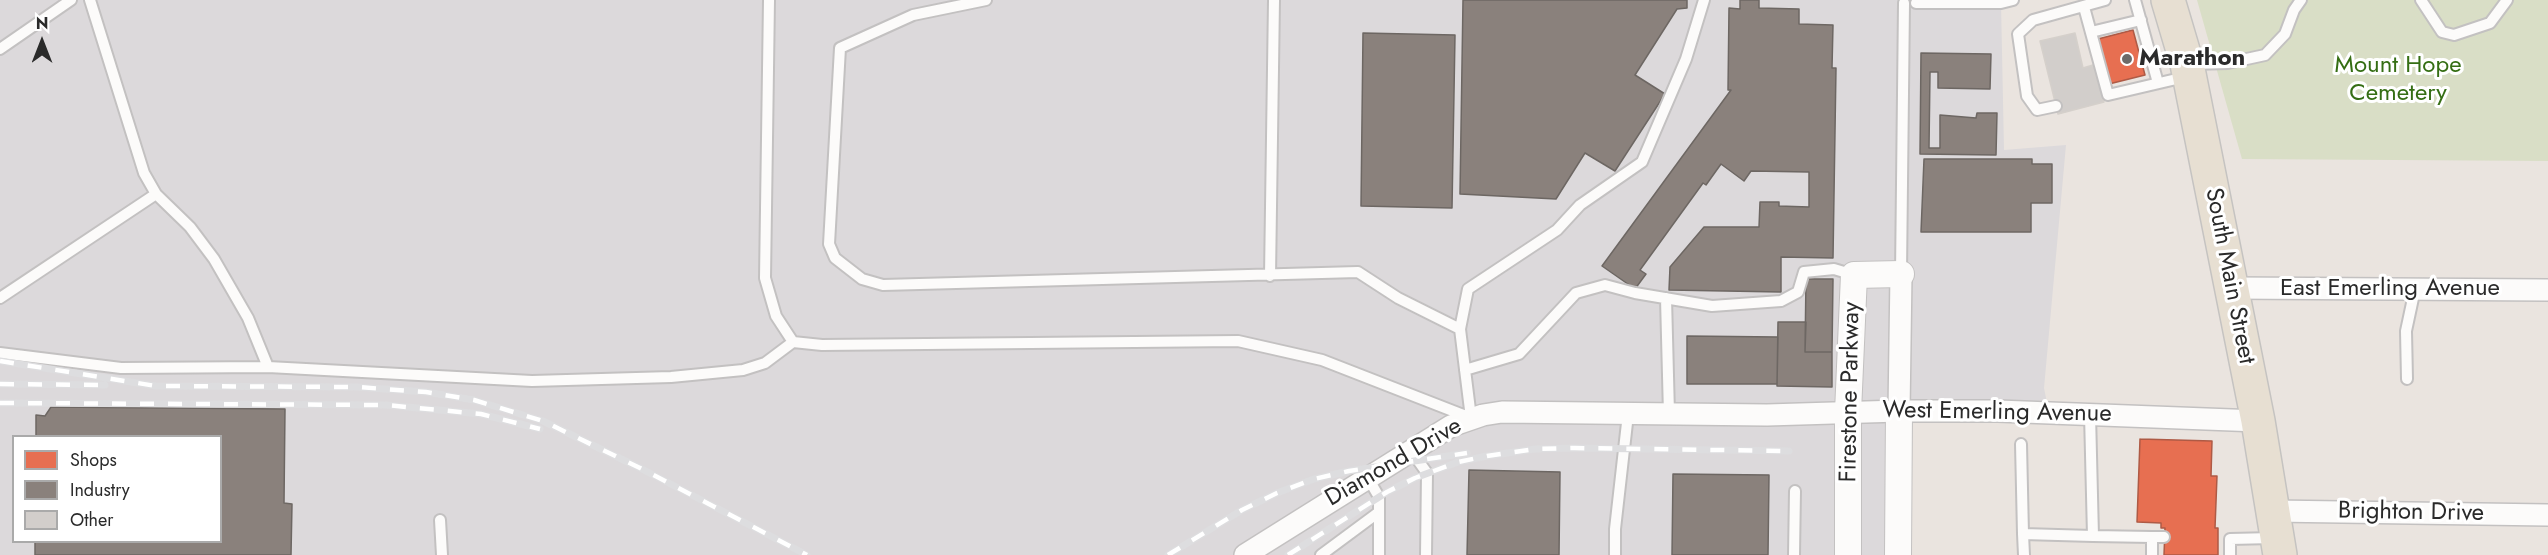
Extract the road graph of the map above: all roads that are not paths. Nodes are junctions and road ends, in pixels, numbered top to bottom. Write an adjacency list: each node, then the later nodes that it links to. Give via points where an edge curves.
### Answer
1 (70, 0): 19 (lane)
2 (90, 0): 23 (lane, via 144,173)
3 (769, 0): 33 (lane, via 765,278 776,316)
4 (986, 0): 26 (lane, via 914,15 840,48 829,244 835,258 862,279 883,285)
5 (1274, 0): 26 (lane)
6 (1704, 0): 32 (lane, via 1686,59 1642,162 1580,205 1557,230 1468,290)
7 (2013, 0): 15 (lane)
8 (2105, 0): 16 (lane)
9 (2135, 0): 17 (lane)
10 (2168, 0): 20 (main road, South Main Street)
11 (2301, 0): 20 (lane, via 2285,34 2265,55)
12 (2421, 0): 13 (lane, via 2442,33 2454,35 2490,22)
13 (2507, 0)
14 (1904, 3): 24 (lane, Firestone Parkway)
15 (1916, 3)
16 (2084, 7): 18 (lane); 22 (lane, via 2034,20 2018,34 2027,96 2037,110)
17 (2141, 20): 18 (lane); 21 (lane, via 2143,47)
18 (2091, 32): 21 (lane, via 2101,58 2105,96)
19 (0, 49)
20 (2188, 70): 21 (lane); 27 (main road, South Main Street)
21 (2158, 83)
22 (2056, 106)
23 (156, 194): 30 (lane); 35 (lane, via 190,227 214,259 248,318)
24 (1900, 274): 25 (street, Firestone Parkway); 38 (street, Firestone Parkway)
25 (1854, 275): 31 (lane, via 1834,269 1804,272 1798,292 1781,301 1712,306); 39 (street, Firestone Parkway)
26 (1270, 276): 32 (lane, via 1358,272 1398,298)
27 (2231, 288): 28 (street, East Emerling Avenue); 44 (main road, South Main Street)
28 (2415, 289): 29 (street, East Emerling Avenue); 37 (lane, via 2406,331)
29 (2548, 290)
30 (0, 298)
31 (1666, 298): 36 (lane, via 1605,285 1576,293 1519,354); 41 (lane)
32 (1460, 329): 36 (lane)
33 (793, 342): 35 (lane, via 765,363 743,370 671,377 532,381); 43 (lane, via 822,345 1238,341 1322,360)
34 (0, 353): 35 (lane, via 121,368)
35 (268, 367)
36 (1465, 370): 43 (lane)
37 (2407, 379)
38 (1899, 411): 39 (street, West Emerling Avenue); 42 (street, West Emerling Avenue); 65 (street, Firestone Parkway)
39 (1848, 412): 41 (street, West Emerling Avenue); 64 (street, Firestone Parkway)
40 (1628, 414): 41 (street, West Emerling Avenue); 43 (street, Diamond Drive, via 1502,412); 62 (lane)
41 (1670, 414)
42 (2090, 414): 44 (street, West Emerling Avenue); 54 (lane)
43 (1471, 418): 46 (street, Diamond Drive, via 1451,426)
44 (2258, 421): 53 (main road, South Main Street)
45 (2021, 444): 52 (lane)
46 (1412, 452): 47 (street, Diamond Drive); 61 (lane, via 1427,473)
47 (1368, 478): 49 (lane, via 1379,497); 58 (street, Diamond Drive)
48 (1795, 491): 63 (lane)
49 (1379, 512): 59 (lane); 60 (lane)
50 (2548, 515): 53 (street, Brighton Drive)
51 (440, 520): 57 (lane)
52 (2024, 534): 54 (lane); 66 (lane)
53 (2277, 535): 68 (lane, via 2224,539)
54 (2093, 536): 55 (lane)
55 (2152, 537): 56 (lane); 67 (lane)
56 (2164, 537)
57 (442, 555)
58 (1245, 555)
59 (1321, 555)
60 (1378, 555)
61 (1426, 555)
62 (1615, 555)
63 (1794, 555)
64 (1848, 555)
65 (1898, 555)
66 (2024, 555)
67 (2152, 555)
68 (2229, 555)

